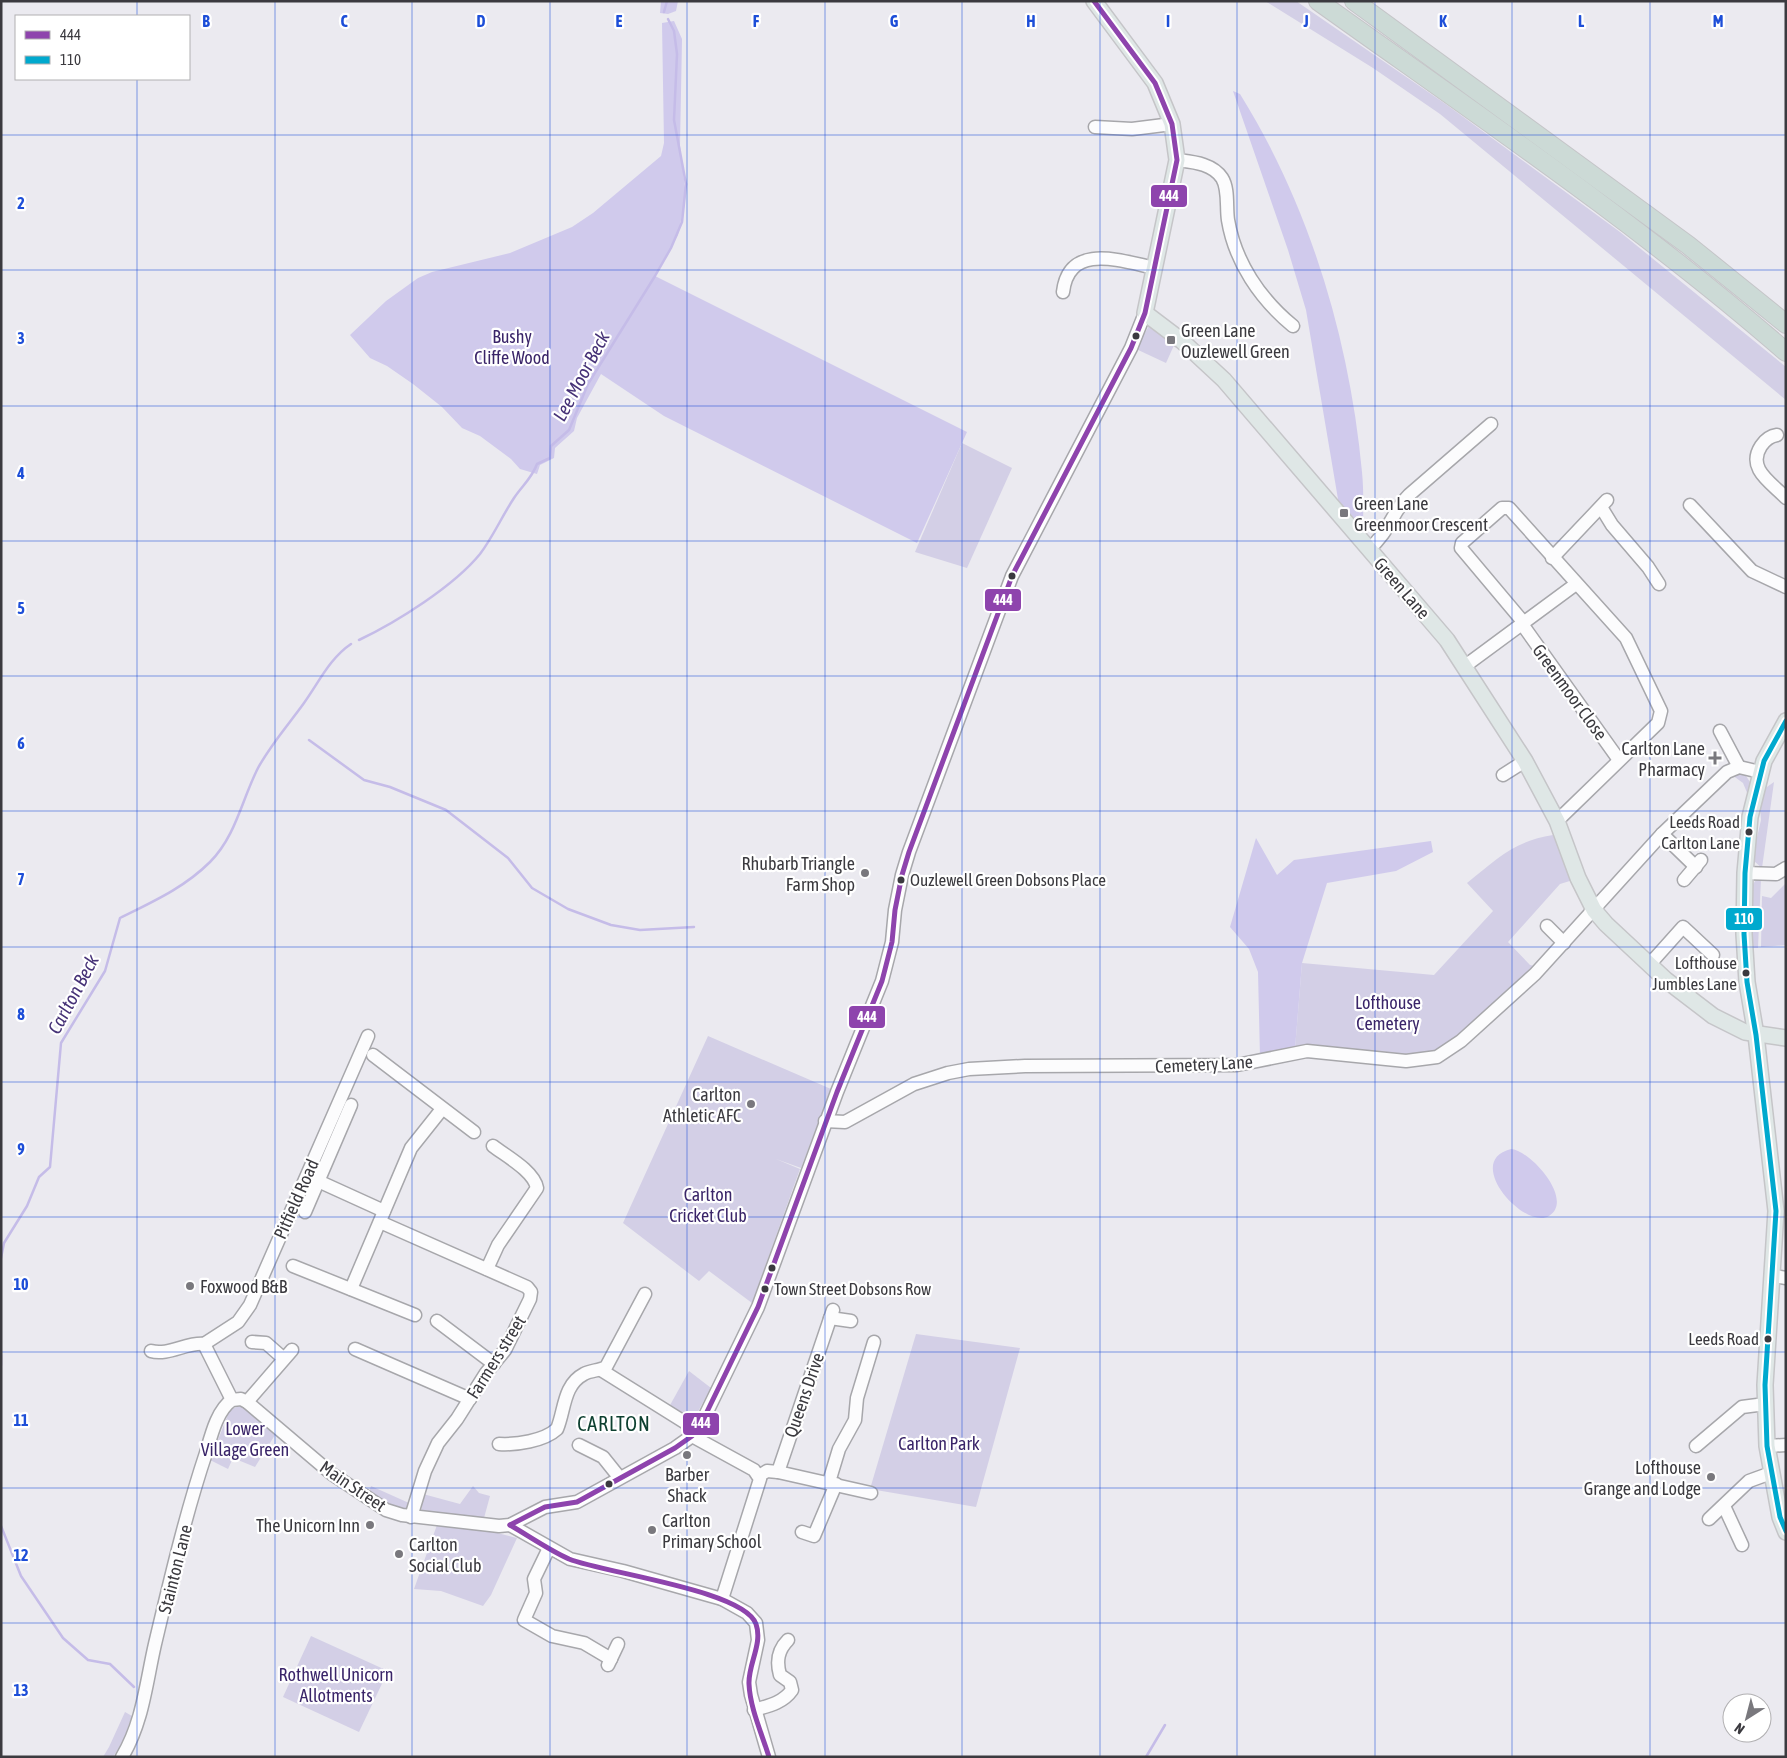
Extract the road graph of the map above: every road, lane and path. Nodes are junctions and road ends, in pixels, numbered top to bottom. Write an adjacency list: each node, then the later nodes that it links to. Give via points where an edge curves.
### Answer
1 (1094, 1): 4 (main road, via 1155,83)
2 (1318, 1): 12 (highway, via 1643,236)
3 (1354, 1): 10 (highway, via 1688,245)
4 (1172, 124): 5 (street, via 1132,129); 6 (main road)
5 (1095, 126)
6 (1176, 160): 7 (main road); 11 (street, via 1198,162 1222,178 1228,222 1236,250 1258,290 1286,314)
7 (1155, 268): 8 (street, via 1095,258 1072,267 1064,277); 9 (main road)
8 (1063, 292)
9 (1145, 313): 17 (main road, Green Lane, via 1224,380); 47 (street, via 1131,348 1012,576 911,846 894,910 892,942 882,982)
10 (1786, 324)
11 (1294, 326)
12 (1786, 352)
13 (1491, 424): 17 (street, via 1409,494 1384,535)
14 (1777, 435): 15 (street, via 1764,442 1756,462 1764,479)
15 (1786, 498)
16 (1698, 509): 21 (street, via 1752,571)
17 (1365, 545): 23 (main road, Green Lane)
18 (1552, 558): 19 (street); 20 (street, via 1604,503 1624,542 1658,581); 22 (street, Greenmoor Close, via 1509,508 1502,508 1462,543 1461,548)
19 (1576, 584): 22 (street); 26 (street, via 1626,638 1661,711 1658,723)
20 (1646, 586)
21 (1786, 587)
22 (1523, 624): 23 (street); 26 (street, Greenmoor Close)
23 (1465, 666): 27 (main road, Green Lane)
24 (1786, 721): 29 (main road, via 1768,750)
25 (1720, 731): 28 (street)
26 (1619, 760): 31 (street)
27 (1525, 761): 30 (street); 31 (main road, Green Lane)
28 (1739, 767): 29 (street); 32 (street, Cemetery Lane, via 1727,772)
29 (1760, 772): 34 (main road, via 1750,817)
30 (1502, 775)
31 (1557, 821): 36 (main road, Green Lane)
32 (1662, 834): 35 (street, via 1699,863); 36 (street, Cemetery Lane)
33 (1786, 868): 34 (street, via 1776,874)
34 (1745, 873): 41 (main road, via 1745,954)
35 (1684, 880)
36 (1594, 910): 38 (street, Cemetery Lane); 40 (main road, Green Lane)
37 (1546, 926): 38 (street)
38 (1564, 943): 47 (street, Cemetery Lane, via 1490,1016 1451,1050 1437,1057 1406,1060 1307,1051 1237,1065 969,1069 948,1072 914,1084 845,1122)
39 (1713, 954): 40 (street, via 1683,927)
40 (1649, 964): 41 (main road, Green Lane, via 1713,1016)
41 (1756, 1035): 43 (main road, Green Lane); 51 (main road)
42 (368, 1036): 64 (street, Pitfield Road, via 250,1305 238,1322)
43 (1786, 1038)
44 (373, 1055): 46 (street)
45 (351, 1105): 50 (street)
46 (442, 1109): 48 (street); 53 (street, via 411,1148)
47 (825, 1121): 75 (street, via 758,1307 729,1371)
48 (474, 1132)
49 (493, 1146): 55 (street, via 536,1181 537,1188 498,1245)
50 (318, 1181): 52 (street); 53 (street, Farmers street)
51 (1781, 1211): 56 (main road)
52 (305, 1212)
53 (382, 1217): 55 (street, Farmers street); 57 (street)
54 (293, 1266): 57 (street)
55 (486, 1269): 69 (street, Farmers street, via 527,1287 531,1292 513,1335)
56 (1780, 1277): 74 (main road, via 1766,1343)
57 (352, 1288): 59 (street)
58 (645, 1294): 70 (street, via 610,1361)
59 (415, 1315)
60 (437, 1321): 69 (street)
61 (851, 1321): 81 (street, Queens Drive, via 832,1314)
62 (252, 1342): 73 (street, via 266,1343 287,1354)
63 (874, 1342): 67 (street)
64 (204, 1344): 66 (street, via 195,1343 159,1353); 72 (street)
65 (355, 1349): 71 (street)
66 (151, 1351)
67 (870, 1357): 68 (street); 85 (street, via 857,1398 855,1420 839,1449)
68 (882, 1362)
69 (494, 1364): 71 (street, Farmers street)
70 (601, 1370): 75 (street); 76 (street, via 585,1373 572,1384 563,1403 559,1432 513,1449)
71 (470, 1399): 88 (street, Farmers street, via 438,1443)
72 (232, 1400): 73 (street); 99 (street, Stainton Lane, via 220,1415 198,1478 154,1646 143,1706 136,1730)
73 (247, 1402): 88 (street, Main Street, via 292,1442 358,1492 386,1510)
74 (1765, 1404): 79 (street, via 1742,1407); 80 (main road)
75 (694, 1433): 83 (street); 84 (street, via 674,1448)
76 (499, 1444)
77 (579, 1445): 84 (street, via 603,1457)
78 (1786, 1445): 80 (street)
79 (1696, 1446)
80 (1766, 1446): 82 (main road)
81 (778, 1472): 83 (street, via 767,1471); 85 (street)
82 (1770, 1473): 87 (street, via 1749,1481); 92 (main road)
83 (759, 1476): 95 (street, via 760,1483)
84 (619, 1477): 90 (street, via 577,1502 545,1507)
85 (833, 1483): 86 (street); 91 (street, via 814,1536)
86 (871, 1493)
87 (1724, 1506): 89 (street); 93 (street)
88 (411, 1517): 90 (street, Main Street)
89 (1709, 1520)
90 (510, 1525): 94 (street)
91 (802, 1532)
92 (1786, 1532)
93 (1742, 1544)
94 (549, 1548): 95 (street, via 582,1563 623,1571); 97 (street, via 534,1579 536,1594 524,1620 552,1636 584,1643 609,1662)
95 (722, 1600): 98 (street, via 747,1613 756,1623 758,1640 749,1682)
96 (788, 1640): 98 (street, via 781,1647 777,1664 780,1675 790,1682 792,1690 788,1697 775,1704)
97 (618, 1644)
98 (754, 1710): 100 (street)
99 (122, 1757)
100 (769, 1757)

